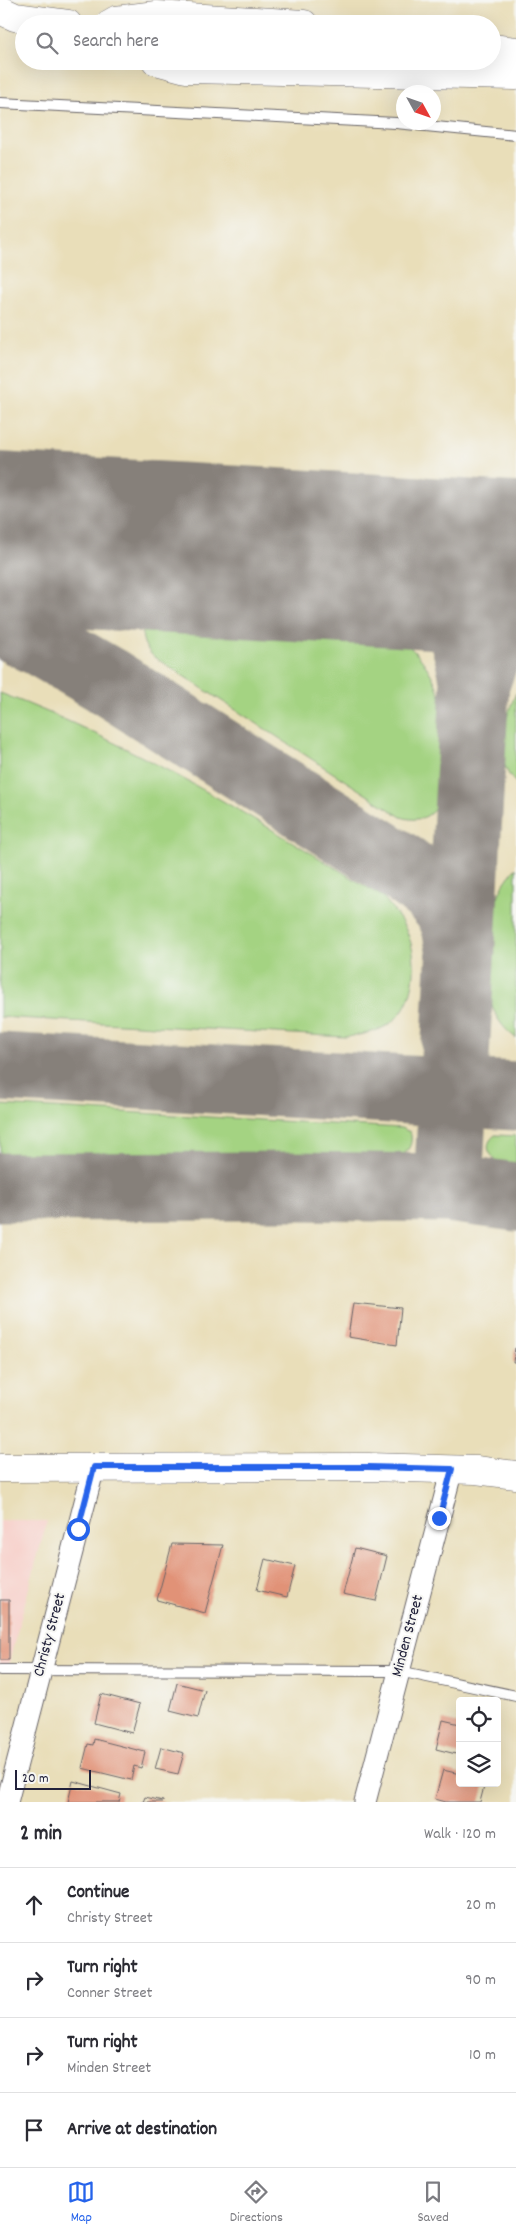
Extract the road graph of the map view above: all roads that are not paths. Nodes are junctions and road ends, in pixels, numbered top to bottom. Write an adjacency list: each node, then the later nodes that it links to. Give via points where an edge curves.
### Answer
1 (0, 10): 4 (street)
2 (149, 15): 3 (street)
3 (171, 15)
4 (15, 18)
5 (15, 29): 6 (street)
6 (0, 33)
7 (501, 49): 8 (street)
8 (516, 51)
9 (233, 70): 10 (street)
10 (516, 76)
11 (0, 103): 12 (lane, via 396,123)
12 (516, 135)
13 (94, 1467): 14 (street); 15 (street); 18 (street, Christy Street)
14 (0, 1468)
15 (452, 1469): 16 (street); 19 (street, Minden Street)
16 (516, 1475)
17 (0, 1670): 18 (lane)
18 (41, 1670): 19 (lane); 21 (street, Christy Street)
19 (399, 1671): 20 (lane); 22 (street, Minden Street)
20 (516, 1696)
21 (7, 1802)
22 (365, 1802)

